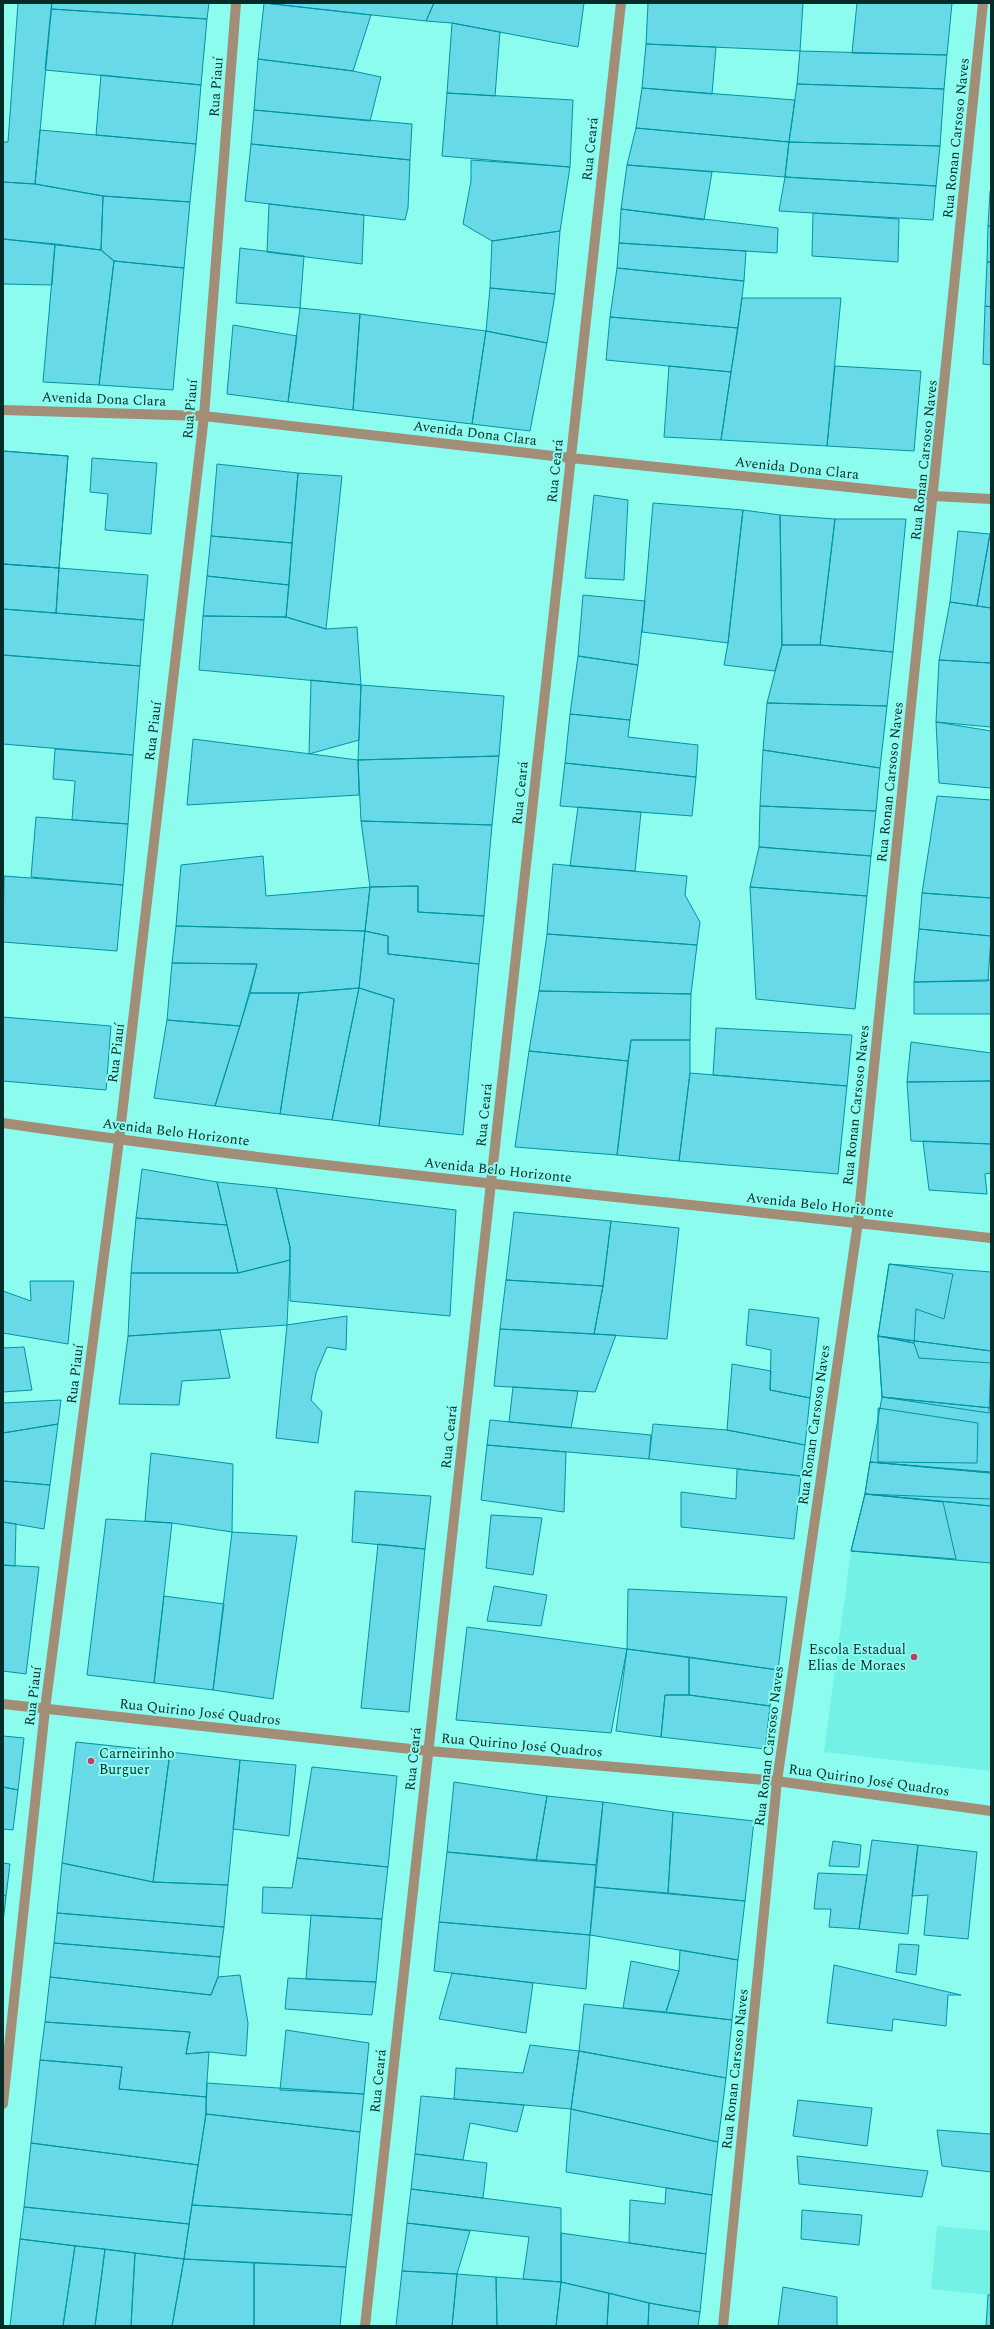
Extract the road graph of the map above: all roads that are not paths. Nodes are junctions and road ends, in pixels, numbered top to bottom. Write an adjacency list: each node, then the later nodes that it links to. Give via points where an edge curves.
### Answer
1 (236, 3): 5 (street, Rua Piauí)
2 (620, 3): 6 (street, Rua Ceará)
3 (984, 3): 7 (street, Rua Ronan Carsoso Naves)
4 (3, 410): 5 (street, Avenida Dona Clara)
5 (204, 416): 6 (street, Avenida Dona Clara); 10 (street, Rua Piauí)
6 (571, 458): 7 (street, Avenida Dona Clara); 11 (street, Rua Ceará)
7 (934, 496): 8 (street, Avenida Dona Clara); 12 (street, Rua Ronan Carsoso Naves)
8 (991, 499)
9 (3, 1123): 10 (street, Avenida Belo Horizonte)
10 (120, 1140): 11 (street, Avenida Belo Horizonte); 15 (street, Rua Piauí)
11 (491, 1184): 12 (street, Avenida Belo Horizonte); 16 (street, Rua Ceará)
12 (858, 1222): 13 (street, Avenida Belo Horizonte); 17 (street, Rua Ronan Carsoso Naves)
13 (991, 1238)
14 (3, 1704): 15 (street, Rua Quirino José Quadros)
15 (45, 1709): 16 (street, Rua Quirino José Quadros); 19 (street, Rua Piauí)
16 (428, 1751): 17 (street, Rua Quirino José Quadros); 20 (street, Rua Ceará)
17 (777, 1781): 18 (street, Rua Quirino José Quadros); 21 (street, Rua Ronan Carsoso Naves)
18 (991, 1811)
19 (3, 2104)
20 (365, 2326)
21 (724, 2326)

